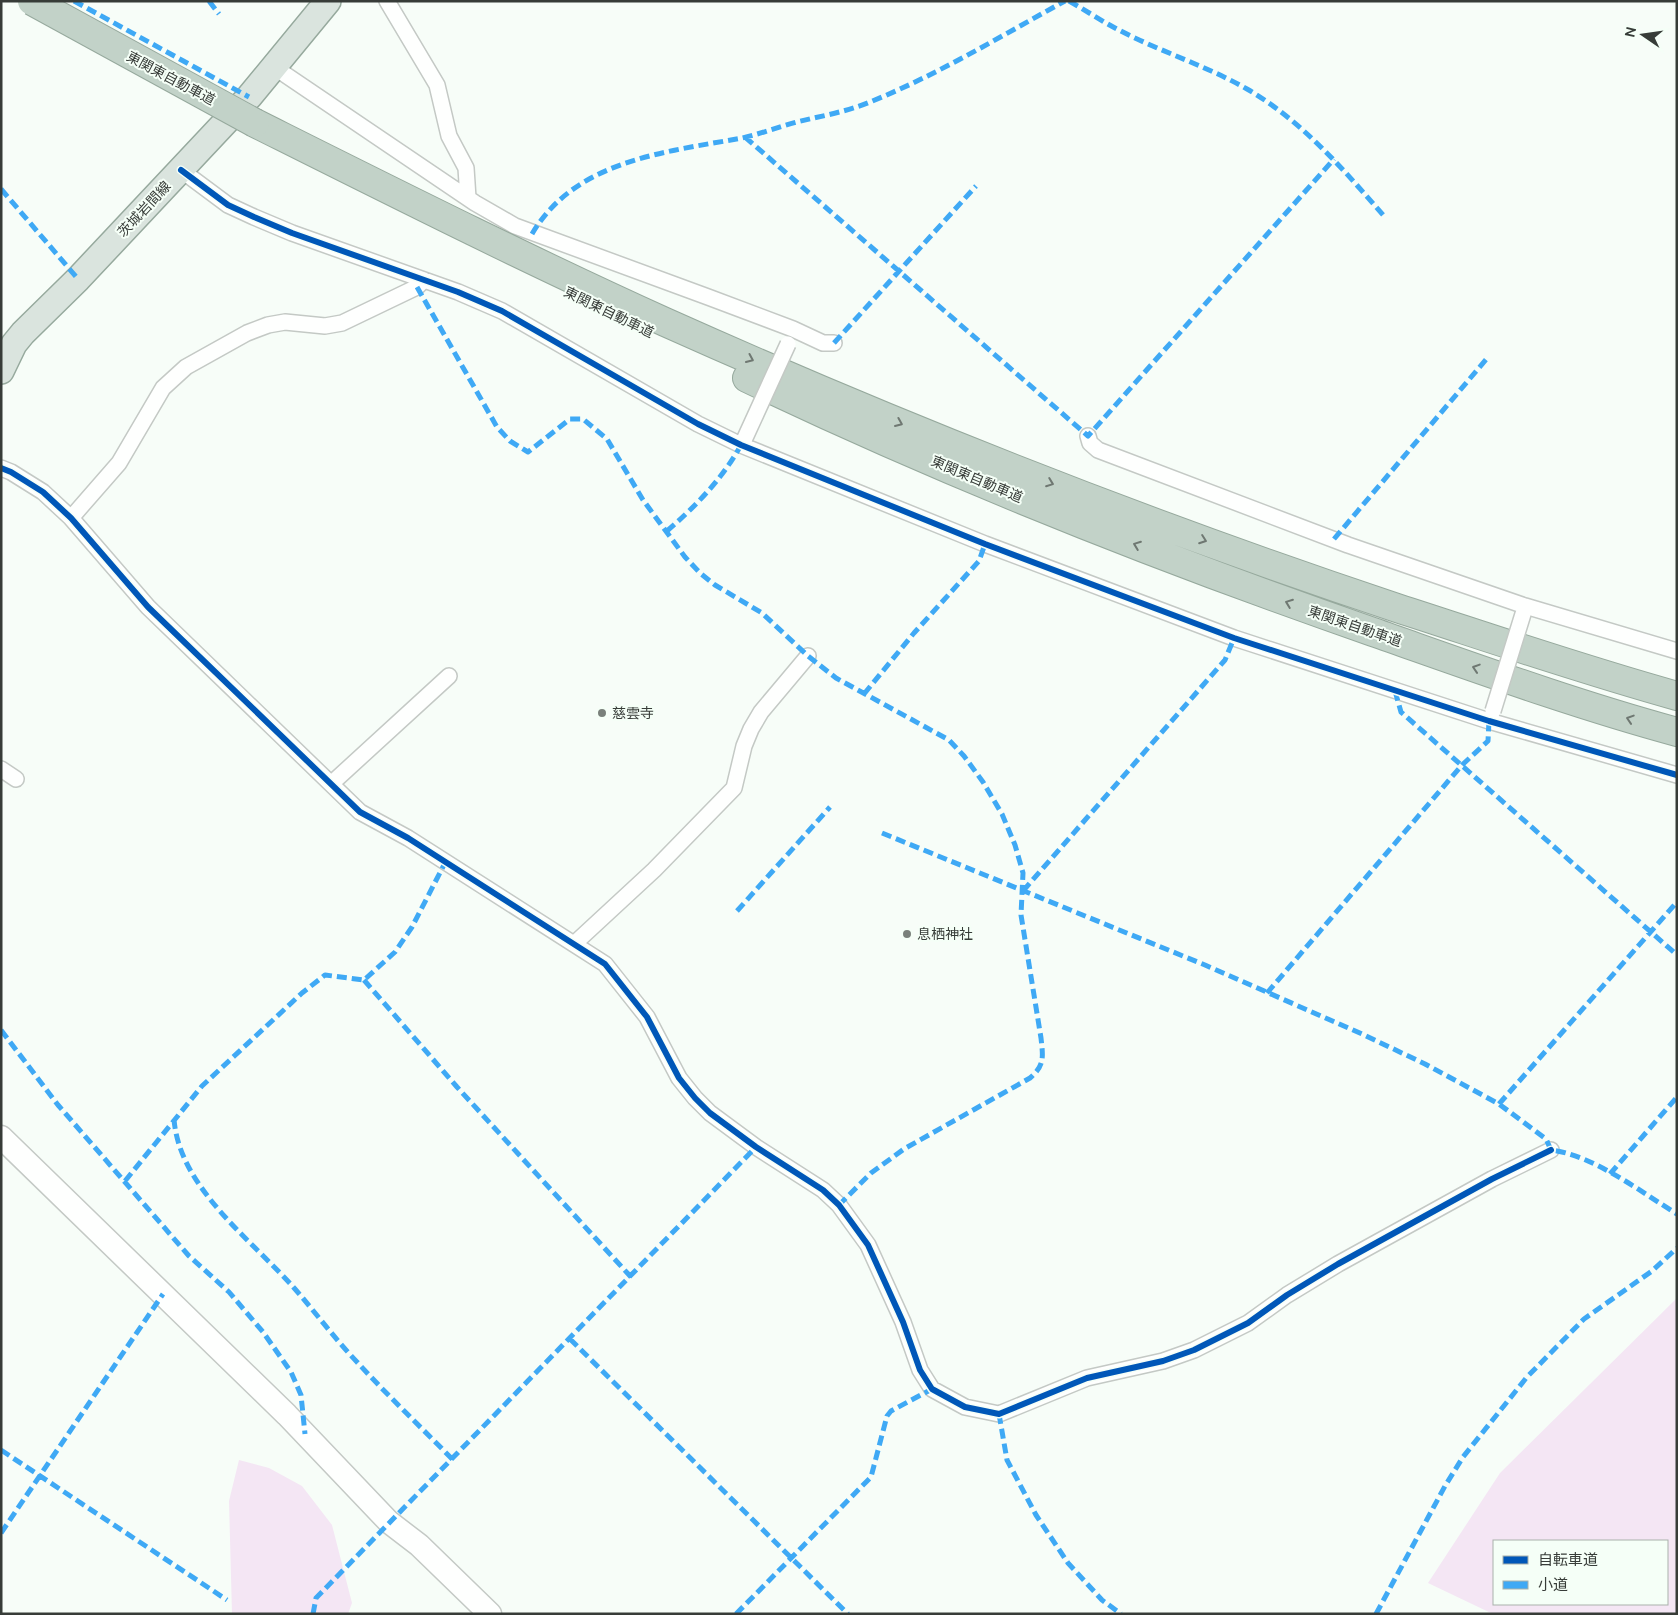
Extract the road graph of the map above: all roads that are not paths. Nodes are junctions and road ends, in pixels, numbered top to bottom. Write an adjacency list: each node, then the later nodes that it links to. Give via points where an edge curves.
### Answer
1 (32, 1): 5 (highway, 東関東自動車道, bridge)
2 (328, 1): 4 (main road, 茨城岩間線)
3 (387, 1): 7 (street, via 437,85 449,136 466,168)
4 (274, 67): 6 (main road, 茨城岩間線); 7 (street)
5 (311, 151): 20 (highway, 東関東自動車道, one-way to 20, via 660,320 918,431 1116,509 1306,577); 22 (highway, 東関東自動車道, one-way to 5, via 1469,666 1295,605 1109,534 910,451 778,393 520,268)
6 (180, 170): 8 (street, via 228,205 254,217); 11 (main road, 茨城岩間線, via 23,333)
7 (468, 198): 9 (street, via 532,234)
8 (424, 280): 13 (street, via 502,311 690,419); 15 (street, via 417,287 355,318 325,326 285,322 246,333 186,368 163,388 119,463)
9 (793, 329): 10 (street, via 823,343); 13 (street, bridge)
10 (834, 342)
11 (1, 371)
12 (1088, 436): 16 (street, via 1090,444 1098,450)
13 (743, 442): 21 (street, via 985,544 1234,638)
14 (1, 468): 15 (street, via 43,492)
15 (71, 518): 26 (street, via 148,607)
16 (1524, 610): 17 (street); 21 (street, bridge)
17 (1677, 651)
18 (808, 656): 27 (street, via 761,712 744,746 734,788 654,870)
19 (449, 676): 26 (street)
20 (1677, 696)
21 (1491, 716): 24 (street)
22 (1677, 732)
23 (1, 768): 25 (street)
24 (1677, 775)
25 (16, 778)
26 (331, 784): 27 (street, via 360,812 408,838)
27 (574, 944): 29 (street, via 605,964 628,992 646,1017 679,1078 710,1113 756,1148 823,1190 839,1205 868,1245 903,1322 920,1370 932,1389 965,1407 983,1412 999,1414 1087,1378 1163,1361 1194,1350 1248,1323 1338,1264)
28 (1, 1137): 30 (street, via 287,1415 389,1522 418,1545)
29 (1551, 1150)
30 (490, 1614)

